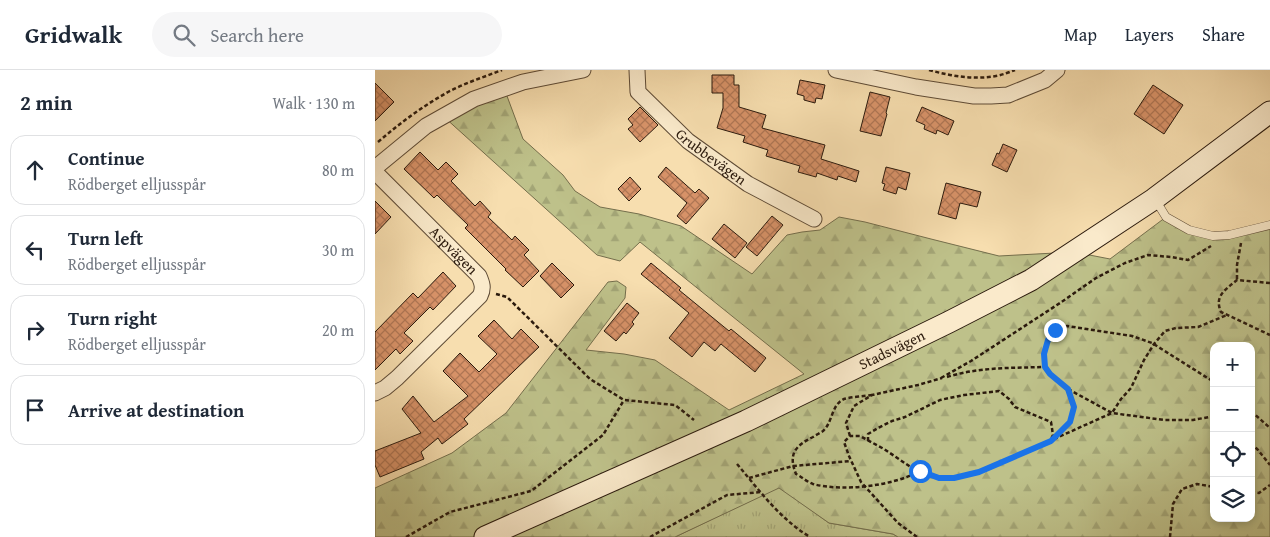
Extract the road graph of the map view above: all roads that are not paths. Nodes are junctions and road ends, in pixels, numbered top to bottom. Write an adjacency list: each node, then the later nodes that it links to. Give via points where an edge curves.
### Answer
1 (583, 70): 6 (street, via 523,82 474,99 426,126)
2 (637, 70): 8 (street, Grubbevägen, via 638,92 688,140 748,184)
3 (836, 70): 4 (street, via 974,96 1008,95 1045,80)
4 (1057, 70)
5 (1270, 112): 7 (main road, Stadsvägen)
6 (375, 170): 10 (street, Aspvägen, via 479,276 483,290 397,378)
7 (1154, 199): 9 (lane, via 1166,217 1189,230 1213,236); 11 (main road, Stadsvägen, via 1031,280 949,322 746,421)
8 (814, 219)
9 (1270, 225)
10 (375, 393)
11 (485, 537)

